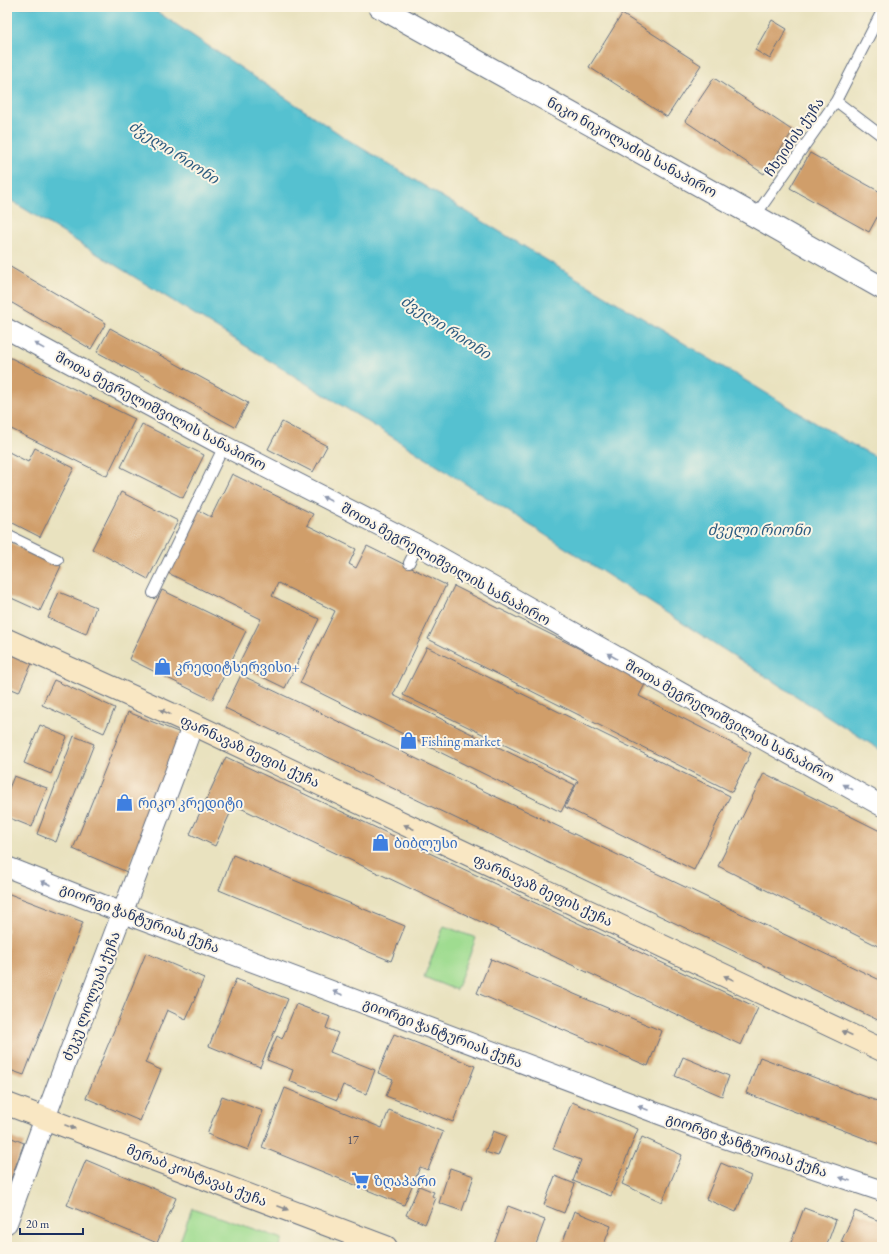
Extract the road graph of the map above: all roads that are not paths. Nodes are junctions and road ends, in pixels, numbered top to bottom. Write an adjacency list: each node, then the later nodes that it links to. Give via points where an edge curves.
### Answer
1 (380, 7): 5 (street, ნიკო ნიკოლაძის სანაპირო)
2 (882, 11): 3 (lane)
3 (836, 101): 4 (lane, ჩხეიძის ქუჩა); 5 (lane, ჩხეიძის ქუჩა)
4 (882, 136)
5 (755, 216): 6 (street, ნიკო ნიკოლაძის სანაპირო)
6 (882, 288)
7 (7, 329): 8 (street, შოთა მეგრელიშვილის სანაპირო, one-way to 7)
8 (224, 446): 10 (street, შოთა მეგრელიშვილის სანაპირო, one-way to 8); 13 (lane)
9 (7, 535): 11 (lane)
10 (418, 545): 12 (lane); 16 (street, შოთა მეგრელიშვილის სანაპირო, one-way to 10)
11 (58, 560)
12 (409, 563)
13 (153, 593)
14 (7, 640): 15 (main road, ფარნავაზ მეფის ქუჩა, one-way to 14)
15 (193, 724): 18 (street, ძუკუ ლოლუას ქუჩა); 19 (main road, ფარნავაზ მეფის ქუჩა, one-way to 15)
16 (882, 806)
17 (7, 867): 18 (street, გიორგი ჭანტურიას ქუჩა, one-way to 17)
18 (123, 913): 21 (street, ძუკუ ლოლუას ქუჩა); 22 (street, გიორგი ჭანტურიას ქუჩა, one-way to 18, via 710,1133)
19 (882, 1050)
20 (7, 1104): 21 (main road, მერაბ კოსტავას ქუჩა)
21 (44, 1118): 23 (street, ძუკუ ლოლუას ქუჩა); 24 (main road, მერაბ კოსტავას ქუჩა, one-way to 24)
22 (882, 1191)
23 (7, 1223)
24 (386, 1247)

